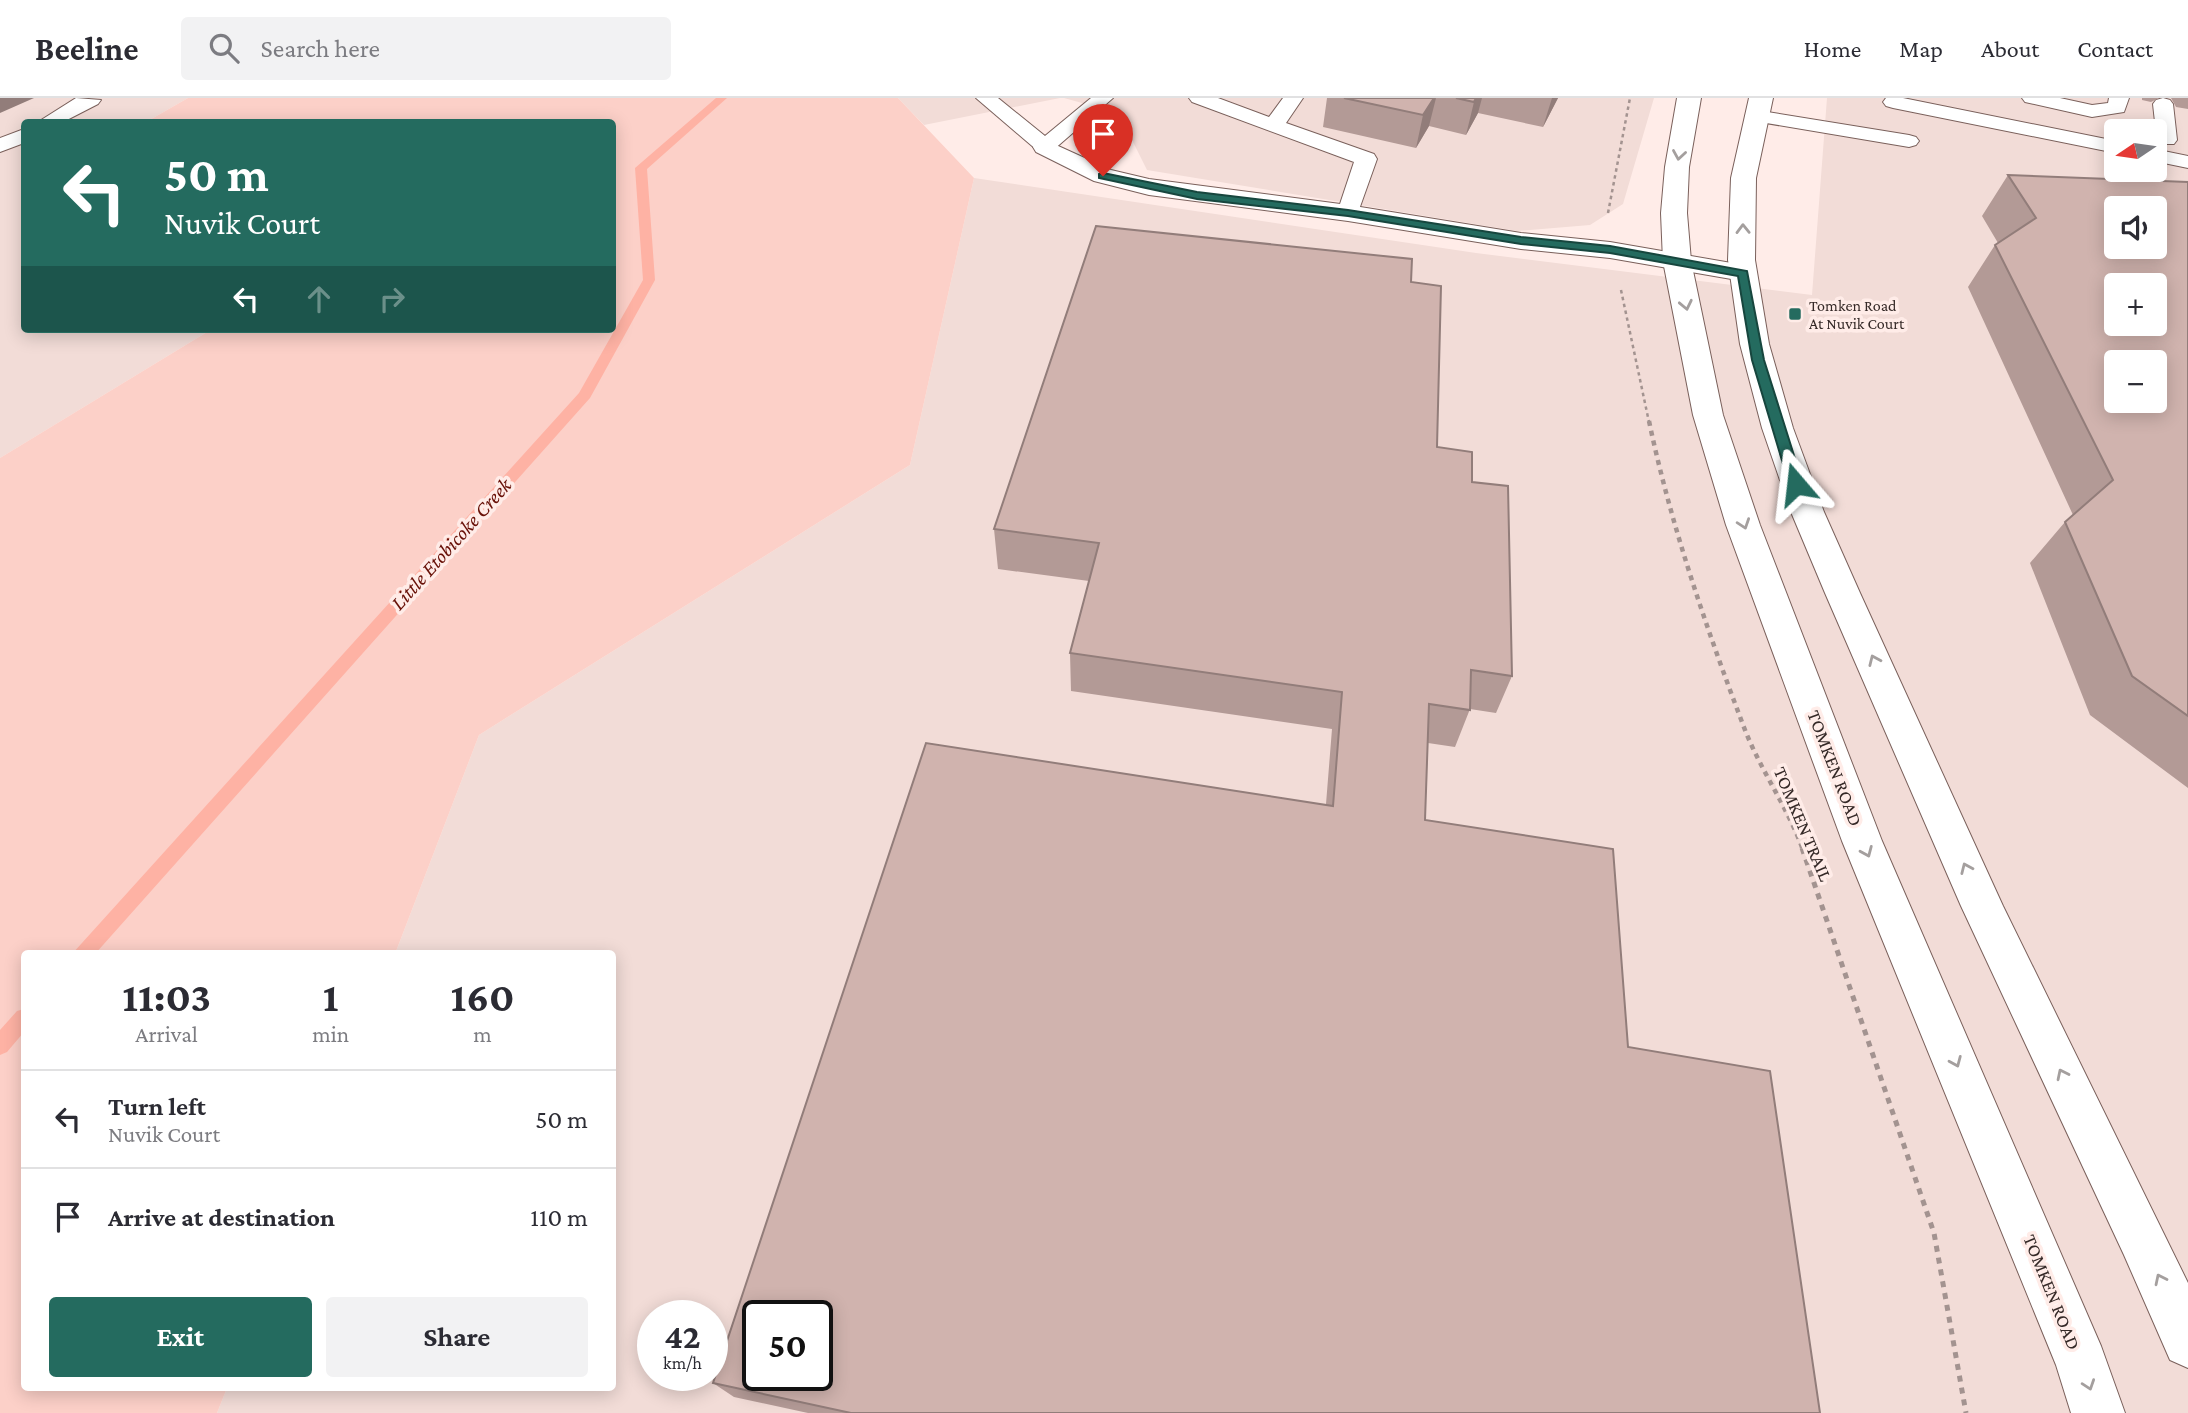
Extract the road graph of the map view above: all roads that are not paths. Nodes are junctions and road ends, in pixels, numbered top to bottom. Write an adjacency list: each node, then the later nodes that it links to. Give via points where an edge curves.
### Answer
1 (86, 98): 13 (lane, via 91,100)
2 (986, 98): 23 (lane)
3 (1103, 98): 23 (lane)
4 (1199, 98): 15 (lane)
5 (1293, 98): 15 (lane)
6 (1689, 98): 27 (main road, TOMKEN ROAD, one-way to 27, via 1676,167)
7 (1955, 98): 16 (lane)
8 (2032, 98): 9 (lane, via 2099,112 2117,108)
9 (2119, 98)
10 (1888, 99): 19 (lane)
11 (2163, 104): 14 (lane)
12 (1758, 107): 18 (lane); 28 (main road, one-way to 12, via 1742,185)
13 (54, 119)
14 (2161, 119)
15 (1274, 125): 26 (lane, via 1366,159)
16 (2104, 128)
17 (21, 136): 22 (lane)
18 (1909, 141)
19 (2104, 144)
20 (2167, 144): 21 (lane)
21 (2188, 145)
22 (0, 146)
23 (1045, 147): 26 (main road, via 1103,176 1149,187)
24 (2167, 149): 25 (lane)
25 (2188, 162)
26 (1348, 213): 27 (main road)
27 (1677, 261): 28 (main road); 30 (main road, TOMKEN ROAD, one-way to 30, via 1708,415 1744,525 1862,841 2077,1352)
28 (1743, 273): 29 (main road, one-way to 28, via 1991,927 1796,484 1758,360)
29 (2188, 1342)
30 (2098, 1413)

